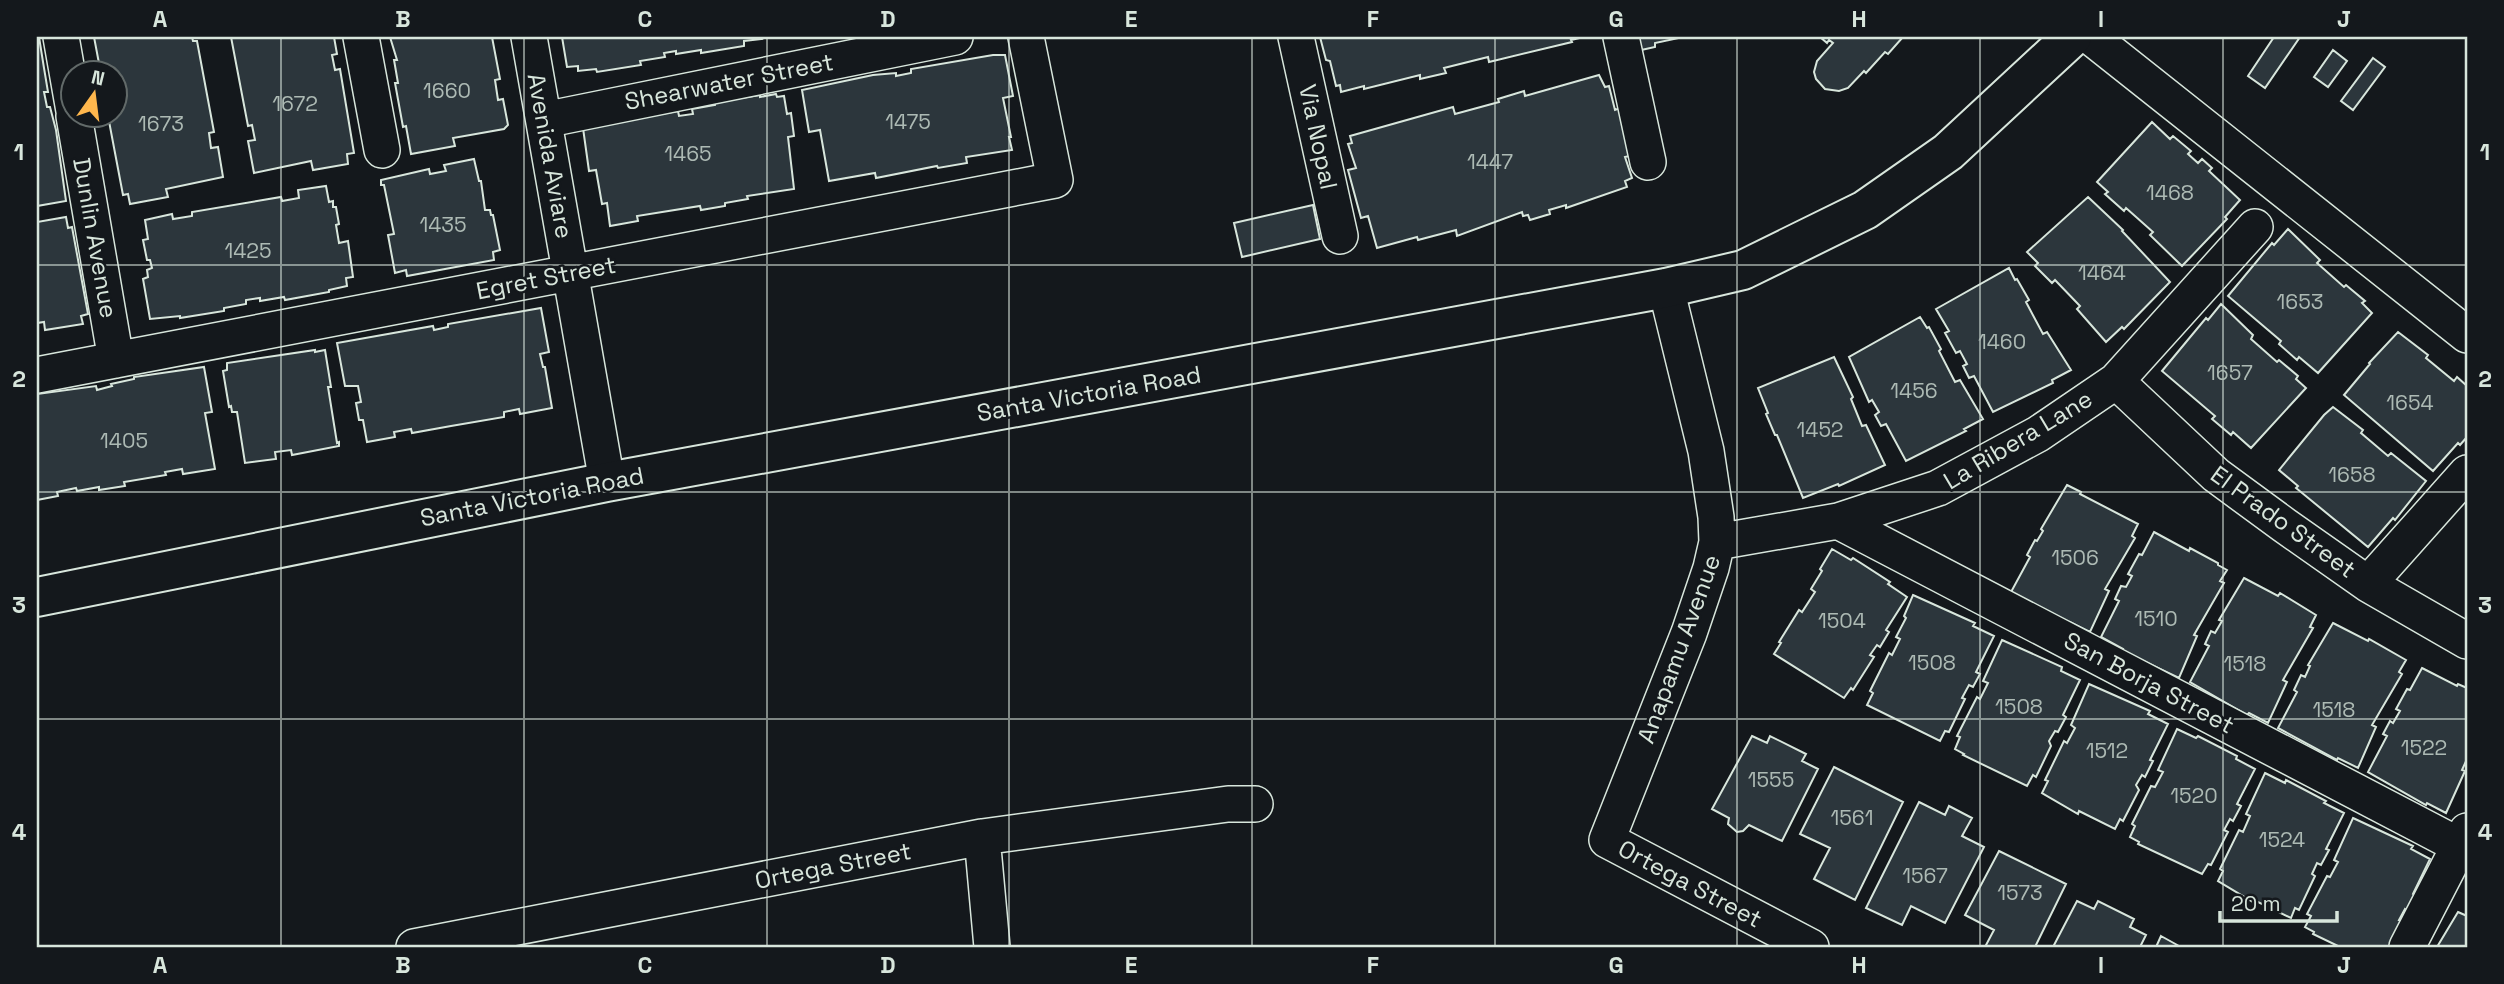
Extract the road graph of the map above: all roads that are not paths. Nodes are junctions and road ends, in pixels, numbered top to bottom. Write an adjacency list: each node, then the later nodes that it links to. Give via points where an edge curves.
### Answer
1 (61, 37): 10 (street, Dunlin Avenue)
2 (360, 37): 13 (street)
3 (529, 37): 11 (street, Avenida Aviare)
4 (955, 37): 11 (street, Shearwater Street)
5 (1026, 37): 17 (street, Egret Street, via 1055,180)
6 (1296, 37): 16 (street, Via Nopal)
7 (1620, 37): 14 (street)
8 (2072, 37): 18 (street, Santa Victoria Road, via 1948,152 1865,210 1743,270)
9 (2091, 37): 19 (street)
10 (65, 60)
11 (544, 120): 17 (street, Avenida Aviare)
12 (77, 130): 20 (street, Dunlin Avenue)
13 (382, 150)
14 (1648, 162)
15 (2255, 227): 22 (street, La Ribera Lane)
16 (1340, 236)
17 (571, 273): 20 (street, Egret Street); 24 (street, Avenida Aviare)
18 (1666, 288): 24 (street, Santa Victoria Road); 26 (street, Anapamu Avenue, via 1706,451)
19 (2467, 335)
20 (116, 360): 21 (street, Egret Street)
21 (37, 375)
22 (2116, 381): 25 (street, La Ribera Lane, via 2038,434 1938,488); 27 (street, El Prado Street, via 2216,475)
23 (2467, 473): 27 (street)
24 (607, 482): 28 (street, Santa Victoria Road)
25 (1838, 521): 26 (street, La Ribera Lane); 32 (street, San Borja Street)
26 (1717, 542): 33 (street, Anapamu Avenue, via 1689,633)
27 (2368, 584): 29 (street, El Prado Street)
28 (37, 597)
29 (2467, 641)
30 (1255, 804): 31 (street, Ortega Street)
31 (982, 837): 34 (street, Ortega Street); 35 (street)
32 (2464, 839): 37 (street)
33 (1606, 840): 36 (street, Ortega Street)
34 (414, 947)
35 (992, 947)
36 (1811, 947)
37 (2407, 947)

